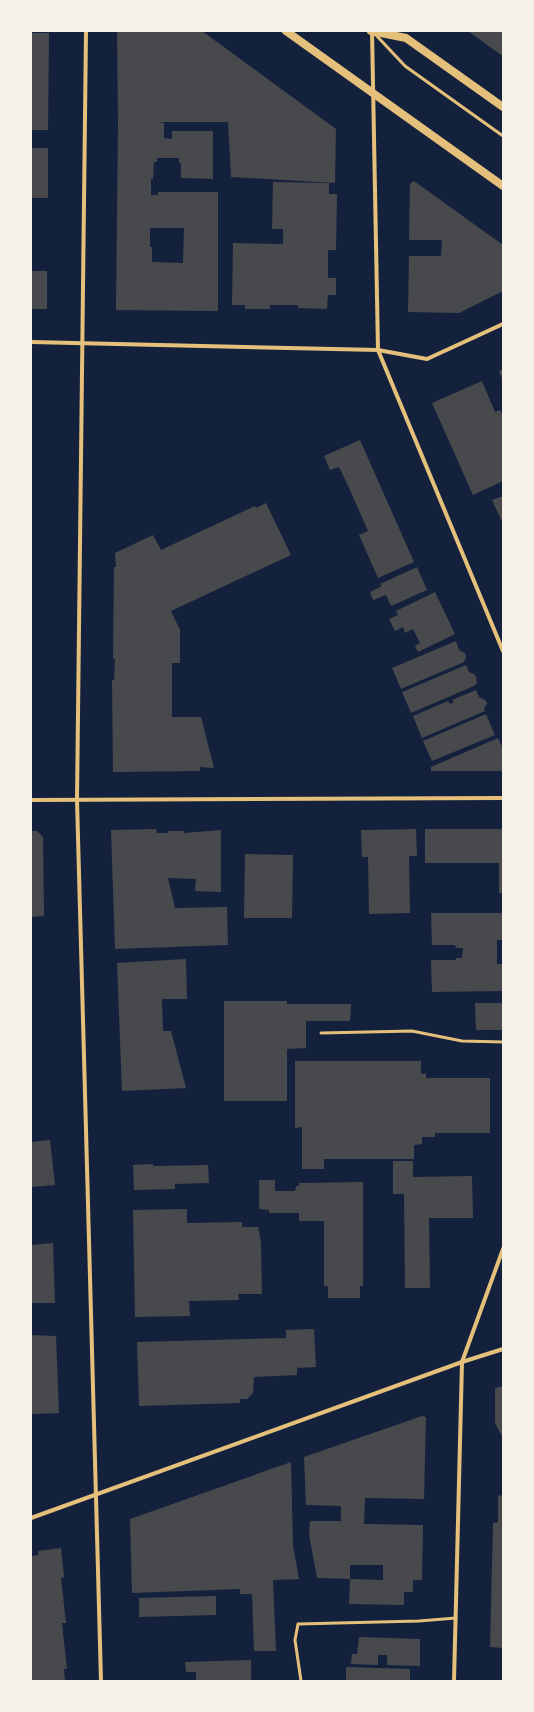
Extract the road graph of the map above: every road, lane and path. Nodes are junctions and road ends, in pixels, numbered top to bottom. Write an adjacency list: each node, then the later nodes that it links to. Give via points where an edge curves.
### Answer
1 (86, 31): 10 (street)
2 (286, 31): 4 (main road)
3 (372, 31): 4 (street); 5 (main road, via 406,38); 6 (lane, via 405,66)
4 (373, 94): 7 (main road); 11 (street)
5 (503, 107)
6 (503, 136)
7 (503, 186)
8 (503, 324): 11 (street, via 427,359)
9 (31, 342): 10 (street)
10 (82, 343): 11 (street); 15 (street)
11 (378, 350): 12 (street)
12 (503, 651)
13 (503, 798): 15 (street)
14 (31, 800): 15 (street)
15 (77, 800): 21 (street)
16 (321, 1032): 17 (lane, via 412,1031 462,1041)
17 (503, 1042)
18 (503, 1249): 20 (street)
19 (503, 1349): 20 (street)
20 (462, 1362): 21 (street); 23 (street)
21 (96, 1495): 22 (street); 24 (street)
22 (31, 1518)
23 (456, 1618): 25 (lane, via 298,1624 295,1640); 26 (street)
24 (101, 1681)
25 (301, 1681)
26 (454, 1681)

